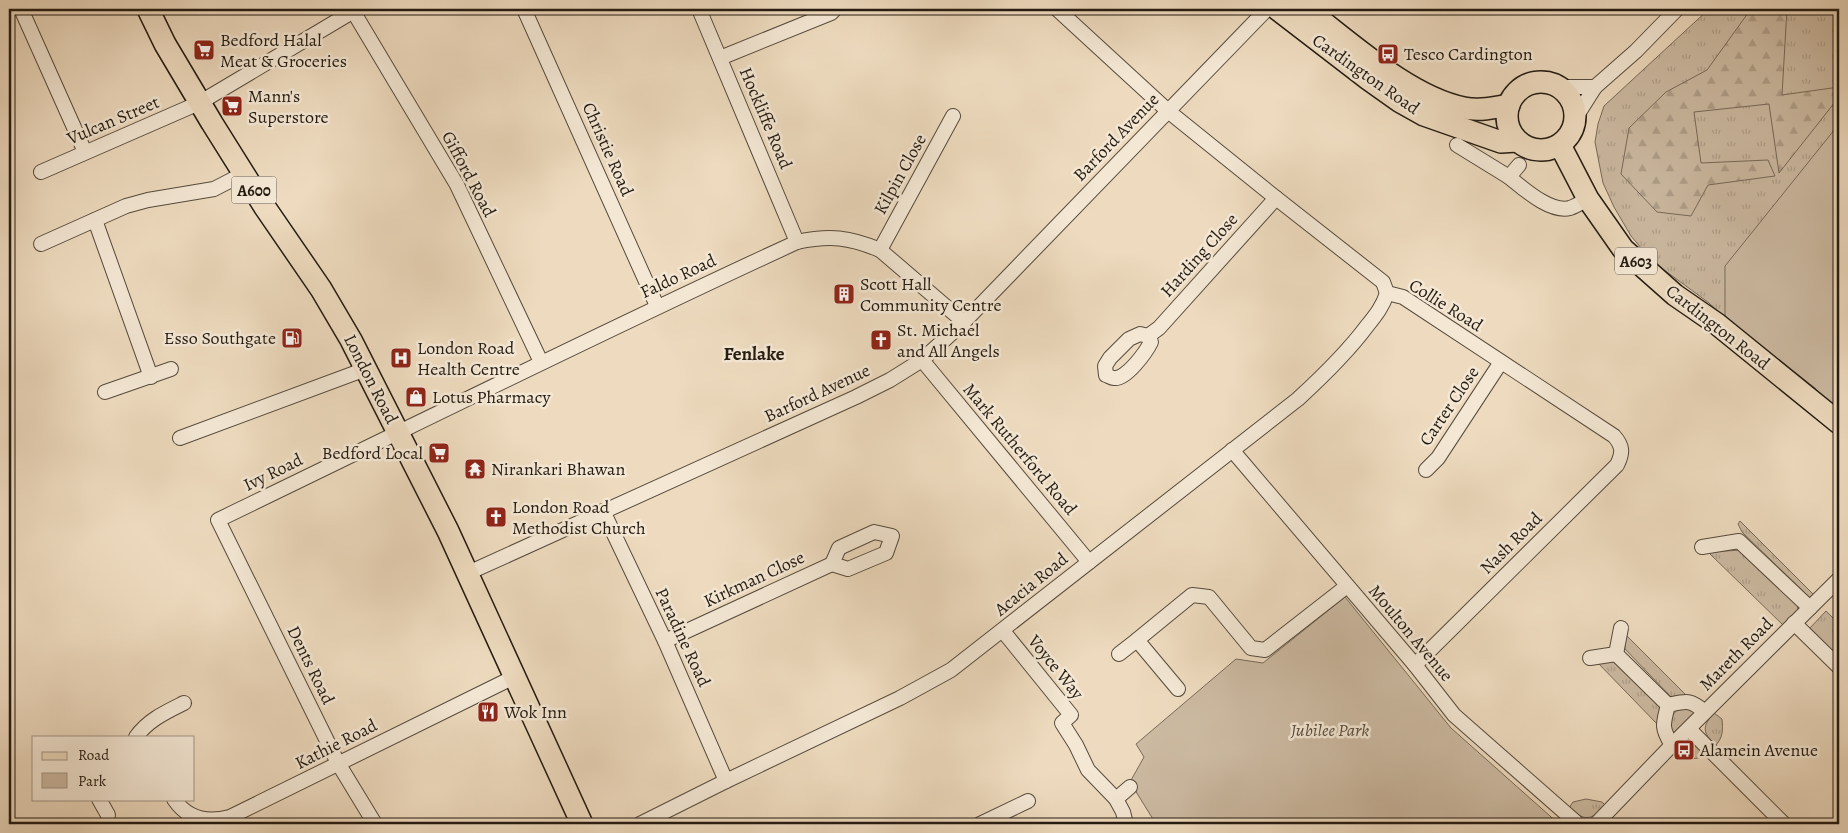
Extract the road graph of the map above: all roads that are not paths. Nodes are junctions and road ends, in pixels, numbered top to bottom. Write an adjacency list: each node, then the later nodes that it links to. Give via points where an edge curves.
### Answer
1 (21, 9): 23 (street)
2 (148, 9): 15 (main road, London Road / A600)
3 (524, 9): 36 (street, Christie Road)
4 (699, 9): 12 (street, Hockliffe Road)
5 (835, 9): 12 (street)
6 (1056, 9): 17 (street, Collie Road)
7 (1267, 9): 17 (street, Barford Avenue)
8 (1277, 9): 20 (main road, Cardington Road, via 1399,101 1424,115 1501,142)
9 (1306, 9): 16 (main road, Cardington Road, via 1378,63 1432,98 1464,108 1486,110)
10 (1677, 9): 14 (street)
11 (355, 10): 15 (street, Vulcan Street); 40 (street, Gifford Road, via 457,185)
12 (720, 58): 32 (street, Hockliffe Road)
13 (1560, 87): 14 (street); 16 (main road, via 1535,82 1517,92); 19 (main road, via 1572,100)
14 (1595, 87): 19 (street)
15 (199, 103): 23 (street, Vulcan Street); 26 (main road, London Road / A600)
16 (1509, 105): 20 (main road, via 1507,120)
17 (1168, 111): 29 (street, Collie Road); 37 (street, Barford Avenue)
18 (953, 116): 34 (street, Kilpin Close)
19 (1575, 121): 22 (main road, via 1570,136); 28 (main road, Cardington Road / A603)
20 (1518, 141): 22 (main road, via 1531,149 1546,150)
21 (1457, 144): 27 (street)
22 (1560, 146): 28 (main road, Cardington Road / A603)
23 (85, 152): 25 (street, Vulcan Street)
24 (1519, 165): 27 (street)
25 (40, 172)
26 (245, 173): 31 (street, via 214,189 148,200); 42 (main road, London Road / A600, via 321,289)
27 (1509, 178): 30 (street, via 1556,209 1570,208)
28 (1577, 178): 30 (main road, Cardington Road / A603)
29 (1276, 198): 35 (street, Collie Road, via 1383,282); 38 (street, Harding Close, via 1159,328)
30 (1588, 199): 46 (main road, Cardington Road / A603, via 1623,249 1645,269)
31 (95, 220): 33 (street); 44 (street)
32 (797, 242): 34 (street, Faldo Road, via 821,237 843,238); 36 (street, Faldo Road)
33 (41, 244)
34 (880, 250): 37 (street, Faldo Road)
35 (1387, 293): 41 (street, Collie Road, via 1403,297); 50 (street, Acacia Road, via 1384,304 1331,369)
36 (657, 306): 40 (street, Faldo Road)
37 (964, 322): 39 (street, Barford Avenue)
38 (1148, 336)
39 (922, 360): 52 (street, Barford Avenue, via 856,397); 55 (street, Mark Rutherford Road)
40 (541, 362): 47 (street, Faldo Road)
41 (1501, 362): 49 (street, Collie Road, via 1614,436); 51 (street, Carter Close, via 1438,458)
42 (366, 367): 47 (main road, London Road / A600); 48 (street)
43 (171, 369): 44 (street)
44 (151, 377): 45 (street)
45 (105, 392)
46 (1839, 423)
47 (399, 433): 53 (street, Ivy Road); 57 (main road, London Road / A600)
48 (180, 438)
49 (1621, 444): 69 (street, Nash Road, via 1622,454 1617,465)
50 (1232, 450): 55 (street, Acacia Road); 59 (street, Moulton Avenue)
51 (1426, 470)
52 (603, 511): 57 (street, Barford Avenue); 65 (street, Paradine Road)
53 (218, 520): 79 (street, Dents Road)
54 (1702, 547): 60 (street, via 1739,541)
55 (1089, 562): 63 (street, Acacia Road)
56 (832, 564): 65 (street, Kirkman Close)
57 (468, 573): 71 (main road, London Road / A600)
58 (1839, 579): 60 (street, Mareth Road)
59 (1347, 586): 64 (street, via 1265,650 1251,648 1209,597 1192,595); 69 (street, Moulton Avenue)
60 (1810, 608): 61 (street, Mareth Road)
61 (1794, 623): 70 (street, Mareth Road); 75 (street, Mareth Road)
62 (1621, 628): 67 (street)
63 (1003, 631): 80 (street, Acacia Road, via 951,670 900,698); 82 (street, Voyce Way, via 1071,715 1062,723 1088,770)
64 (1137, 640): 66 (street); 72 (street)
65 (665, 641): 80 (street, Paradine Road)
66 (1119, 654)
67 (1616, 654): 68 (street); 74 (street)
68 (1590, 658)
69 (1415, 665): 92 (street, Moulton Avenue, via 1454,715)
70 (1839, 667)
71 (516, 676): 79 (street, Kathie Road); 88 (main road, London Road / A600)
72 (1178, 689)
73 (184, 703): 77 (street, via 152,720)
74 (1668, 705): 75 (street, Mareth Road, via 1694,702); 78 (street, via 1663,732)
75 (1705, 712): 76 (street, Mareth Road)
76 (1689, 729): 78 (street, Mareth Road); 94 (street)
77 (137, 736)
78 (1672, 745): 93 (street, Mareth Road)
79 (338, 763): 84 (street, Kathie Road, via 239,813 217,820 195,818); 87 (street, Dents Road)
80 (726, 780): 89 (street, Acacia Road)
81 (1130, 788): 82 (street)
82 (1116, 799): 91 (street, Voyce Way)
83 (100, 800): 86 (street)
84 (175, 800)
85 (1028, 801): 90 (street)
86 (108, 815)
87 (375, 824)
88 (582, 824)
89 (640, 824)
90 (980, 824)
91 (1126, 824)
92 (1578, 824)
93 (1596, 824)
94 (1784, 824)

